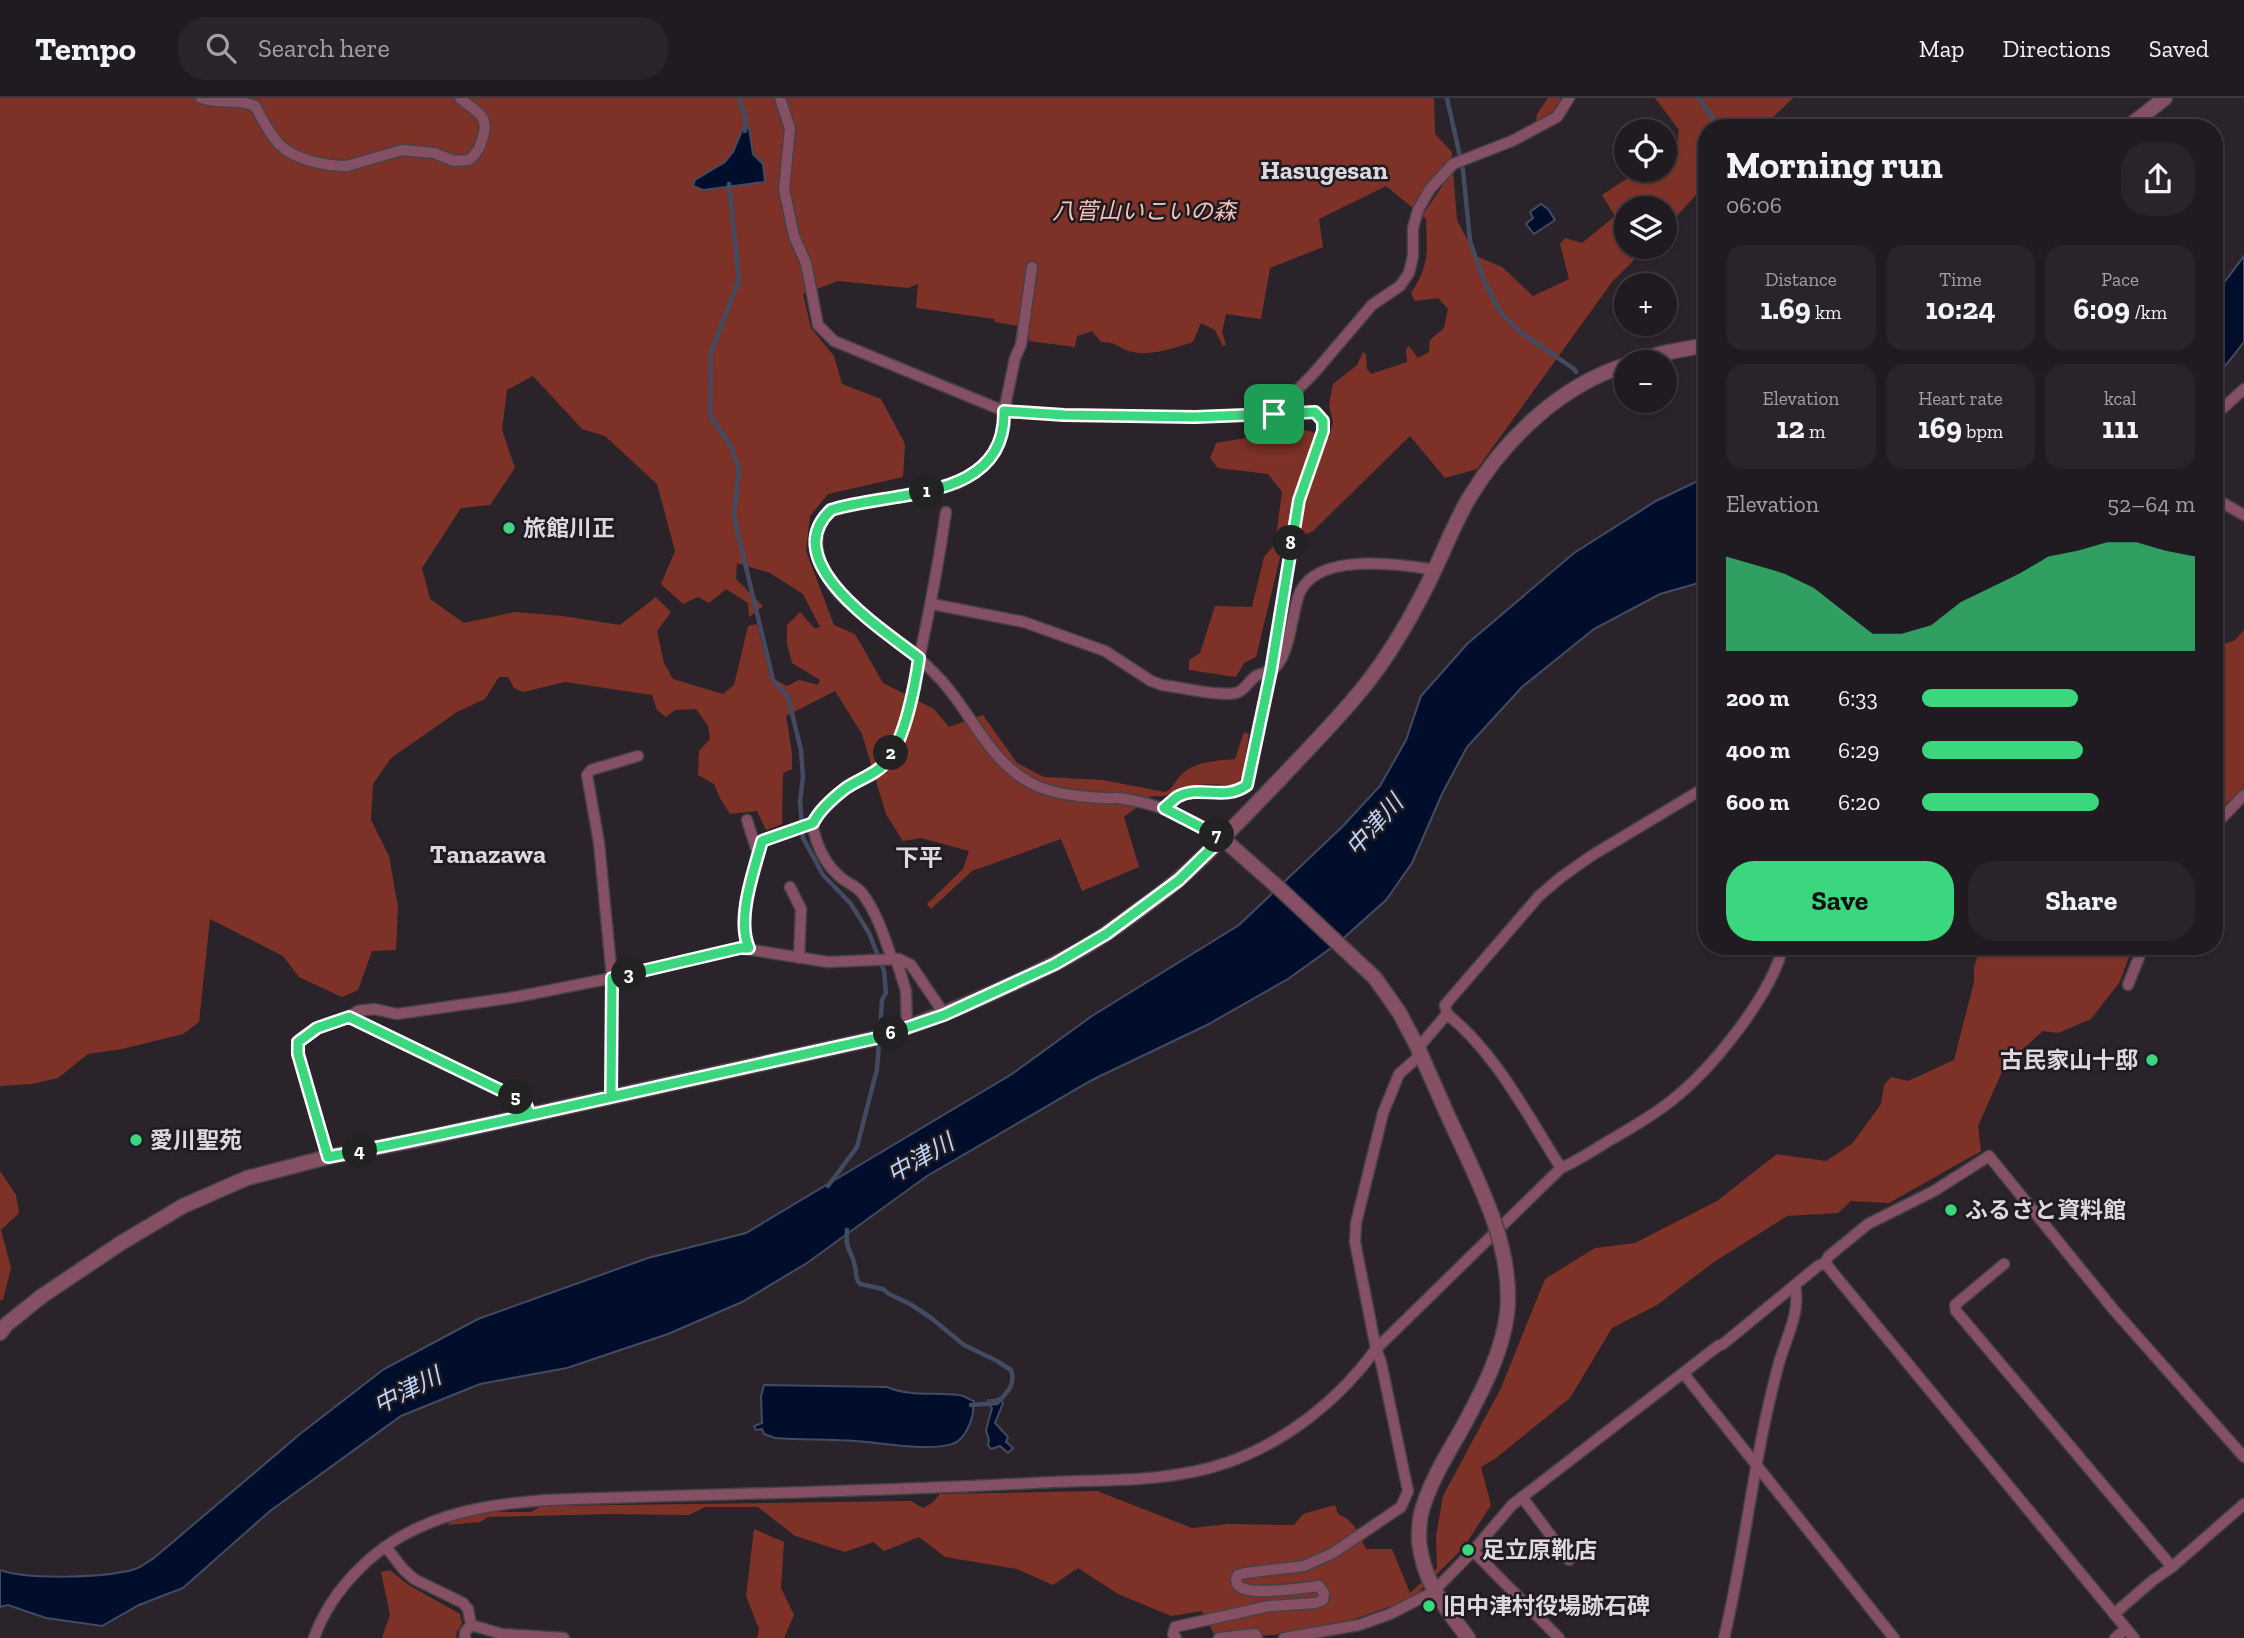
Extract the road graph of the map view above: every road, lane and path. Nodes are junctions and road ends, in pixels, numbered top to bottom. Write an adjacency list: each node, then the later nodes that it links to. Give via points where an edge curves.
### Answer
1 (201, 98): 2 (street, via 250,102 286,150 316,162 347,166 402,150 434,153 454,161 469,159 481,146 485,122)
2 (460, 98)
3 (780, 98): 13 (street, via 790,130 784,189 818,325 834,341)
4 (1569, 98): 14 (street, via 1557,117 1453,164 1418,209 1413,256 1400,286 1373,306)
5 (2165, 98): 6 (street)
6 (2138, 119)
7 (1032, 267): 13 (street, via 1021,345)
8 (1698, 347): 9 (street)
9 (1677, 351)
10 (1614, 369): 18 (street, via 1536,417 1504,449 1471,494)
11 (2244, 389): 12 (street)
12 (2223, 408)
13 (1004, 411): 14 (street, via 1195,417); 20 (street, via 999,444 974,474 938,489 831,510 818,528 820,561 841,596)
14 (1274, 414): 21 (street, via 1315,412 1323,421 1323,431 1299,500)
15 (2223, 503): 17 (street)
16 (946, 512): 19 (street)
17 (2244, 515)
18 (1435, 570): 21 (street, via 1389,563 1336,568 1313,576 1300,592 1281,662); 29 (street, via 1408,624 1363,688)
19 (932, 604): 20 (street); 21 (street, via 1024,622 1105,651 1162,685 1231,693)
20 (919, 658): 25 (street, via 1013,773 1056,791); 28 (street, via 908,713 887,761 838,795)
21 (1271, 671): 25 (street, via 1247,785 1236,793 1186,794)
22 (638, 756): 37 (street, via 587,775 599,843)
23 (1698, 792): 39 (street, via 1591,856 1539,896 1445,1005)
24 (2244, 795): 26 (street)
25 (1164, 808): 29 (street)
26 (2223, 817)
27 (747, 820): 30 (street)
28 (809, 824): 30 (street, via 762,841); 36 (street, via 826,861 853,884 873,910)
29 (1222, 838): 40 (street, via 1179,880 1106,934 1055,964); 43 (street, via 1375,978)
30 (760, 850): 32 (street, via 744,913)
31 (790, 887): 35 (street, via 801,909)
32 (749, 948): 35 (street); 37 (street)
33 (1781, 955): 47 (street, via 1740,1027 1693,1081 1654,1114)
34 (2140, 955): 38 (street)
35 (799, 958): 36 (street, via 828,962)
36 (892, 959): 40 (street, via 911,965); 42 (street, via 907,1000)
37 (612, 978): 41 (street, via 516,997 397,1014 374,1009); 44 (street)
38 (2128, 985)
39 (1447, 1014): 43 (street); 47 (street, via 1492,1061)
40 (944, 1015): 42 (street)
41 (349, 1017): 45 (street, via 525,1102); 46 (street, via 317,1028 298,1042)
42 (906, 1028): 44 (street)
43 (1418, 1048): 52 (street, via 1418,1058 1399,1074 1383,1113 1356,1223 1355,1242); 62 (street, bridge, via 1492,1217 1508,1283 1501,1343 1420,1516 1421,1561)
44 (611, 1097): 45 (street)
45 (530, 1115): 46 (street)
46 (328, 1157): 51 (street, via 247,1178 183,1206 77,1271)
47 (1561, 1168): 52 (street)
48 (1825, 1263): 50 (street); 54 (street, via 1868,1224 1934,1191 1989,1156 2113,1309); 63 (street)
49 (2004, 1264): 61 (street, via 1955,1306 1956,1311)
50 (1795, 1285): 53 (street); 55 (street, via 1797,1307)
51 (0, 1333)
52 (1376, 1349): 58 (street, via 1337,1393 1301,1424 1229,1462 1196,1472 968,1487 516,1502 422,1525); 69 (street, via 1408,1491 1401,1507 1316,1561 1245,1573 1236,1579 1242,1589 1319,1586 1323,1600 1269,1606 1175,1627)
53 (1684, 1374): 55 (street); 56 (street)
54 (2244, 1457)
55 (1756, 1466): 75 (street); 76 (street)
56 (1522, 1497): 59 (street); 60 (street)
57 (2244, 1504): 61 (street)
58 (386, 1547): 64 (street, via 414,1579 463,1603); 66 (street, via 346,1584)
59 (1473, 1552): 62 (street); 74 (street)
60 (1567, 1553)
61 (2172, 1567): 63 (street)
62 (1433, 1592): 72 (street, via 1359,1625); 73 (street)
63 (2114, 1614): 65 (street)
64 (471, 1625): 67 (street); 68 (street, via 502,1634)
65 (2130, 1634): 77 (street)
66 (314, 1638)
67 (465, 1638)
68 (564, 1638)
69 (1176, 1638)
70 (1219, 1638): 71 (street, via 1255,1634)
71 (1257, 1638)
72 (1284, 1638)
73 (1468, 1638)
74 (1559, 1638)
75 (1724, 1638)
76 (1894, 1638)
77 (2115, 1638)

